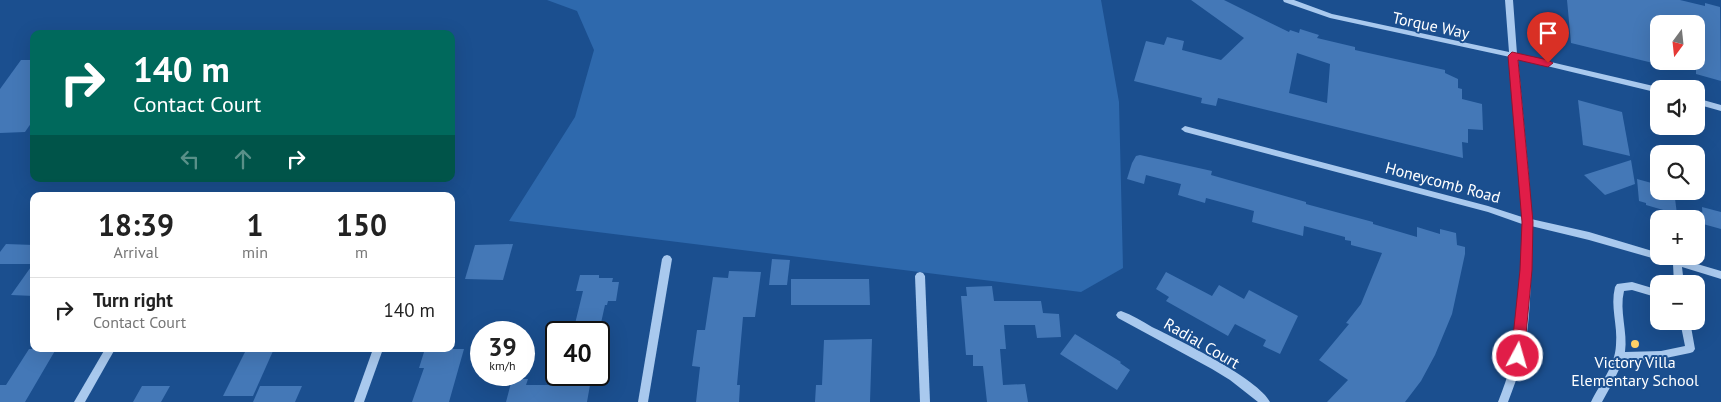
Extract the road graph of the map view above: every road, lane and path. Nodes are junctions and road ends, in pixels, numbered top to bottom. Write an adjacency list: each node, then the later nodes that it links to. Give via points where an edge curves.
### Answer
1 (1287, 0): 3 (street, Torque Way, via 1330,16)
2 (1509, 0): 3 (street)
3 (1512, 56): 4 (street, Torque Way); 8 (street)
4 (1650, 88)
5 (1705, 103): 6 (street)
6 (1721, 108)
7 (1186, 129): 8 (street, Honeycomb Road)
8 (1527, 222): 9 (street, Honeycomb Road); 25 (street, via 1518,356)
9 (1650, 254)
10 (667, 259): 22 (street)
11 (1687, 265): 12 (street, Honeycomb Road)
12 (1721, 275)
13 (920, 276): 23 (street)
14 (1650, 291): 19 (street, via 1632,286 1620,287 1616,301 1622,338)
15 (1121, 315): 24 (street, Radial Court, via 1199,357)
16 (1687, 330): 19 (street, via 1690,349 1661,355)
17 (108, 352): 20 (street)
18 (377, 352): 21 (street)
19 (1620, 357): 26 (lane)
20 (79, 402)
21 (359, 402)
22 (643, 402)
23 (925, 402)
24 (1265, 402)
25 (1503, 402)
26 (1596, 402)

